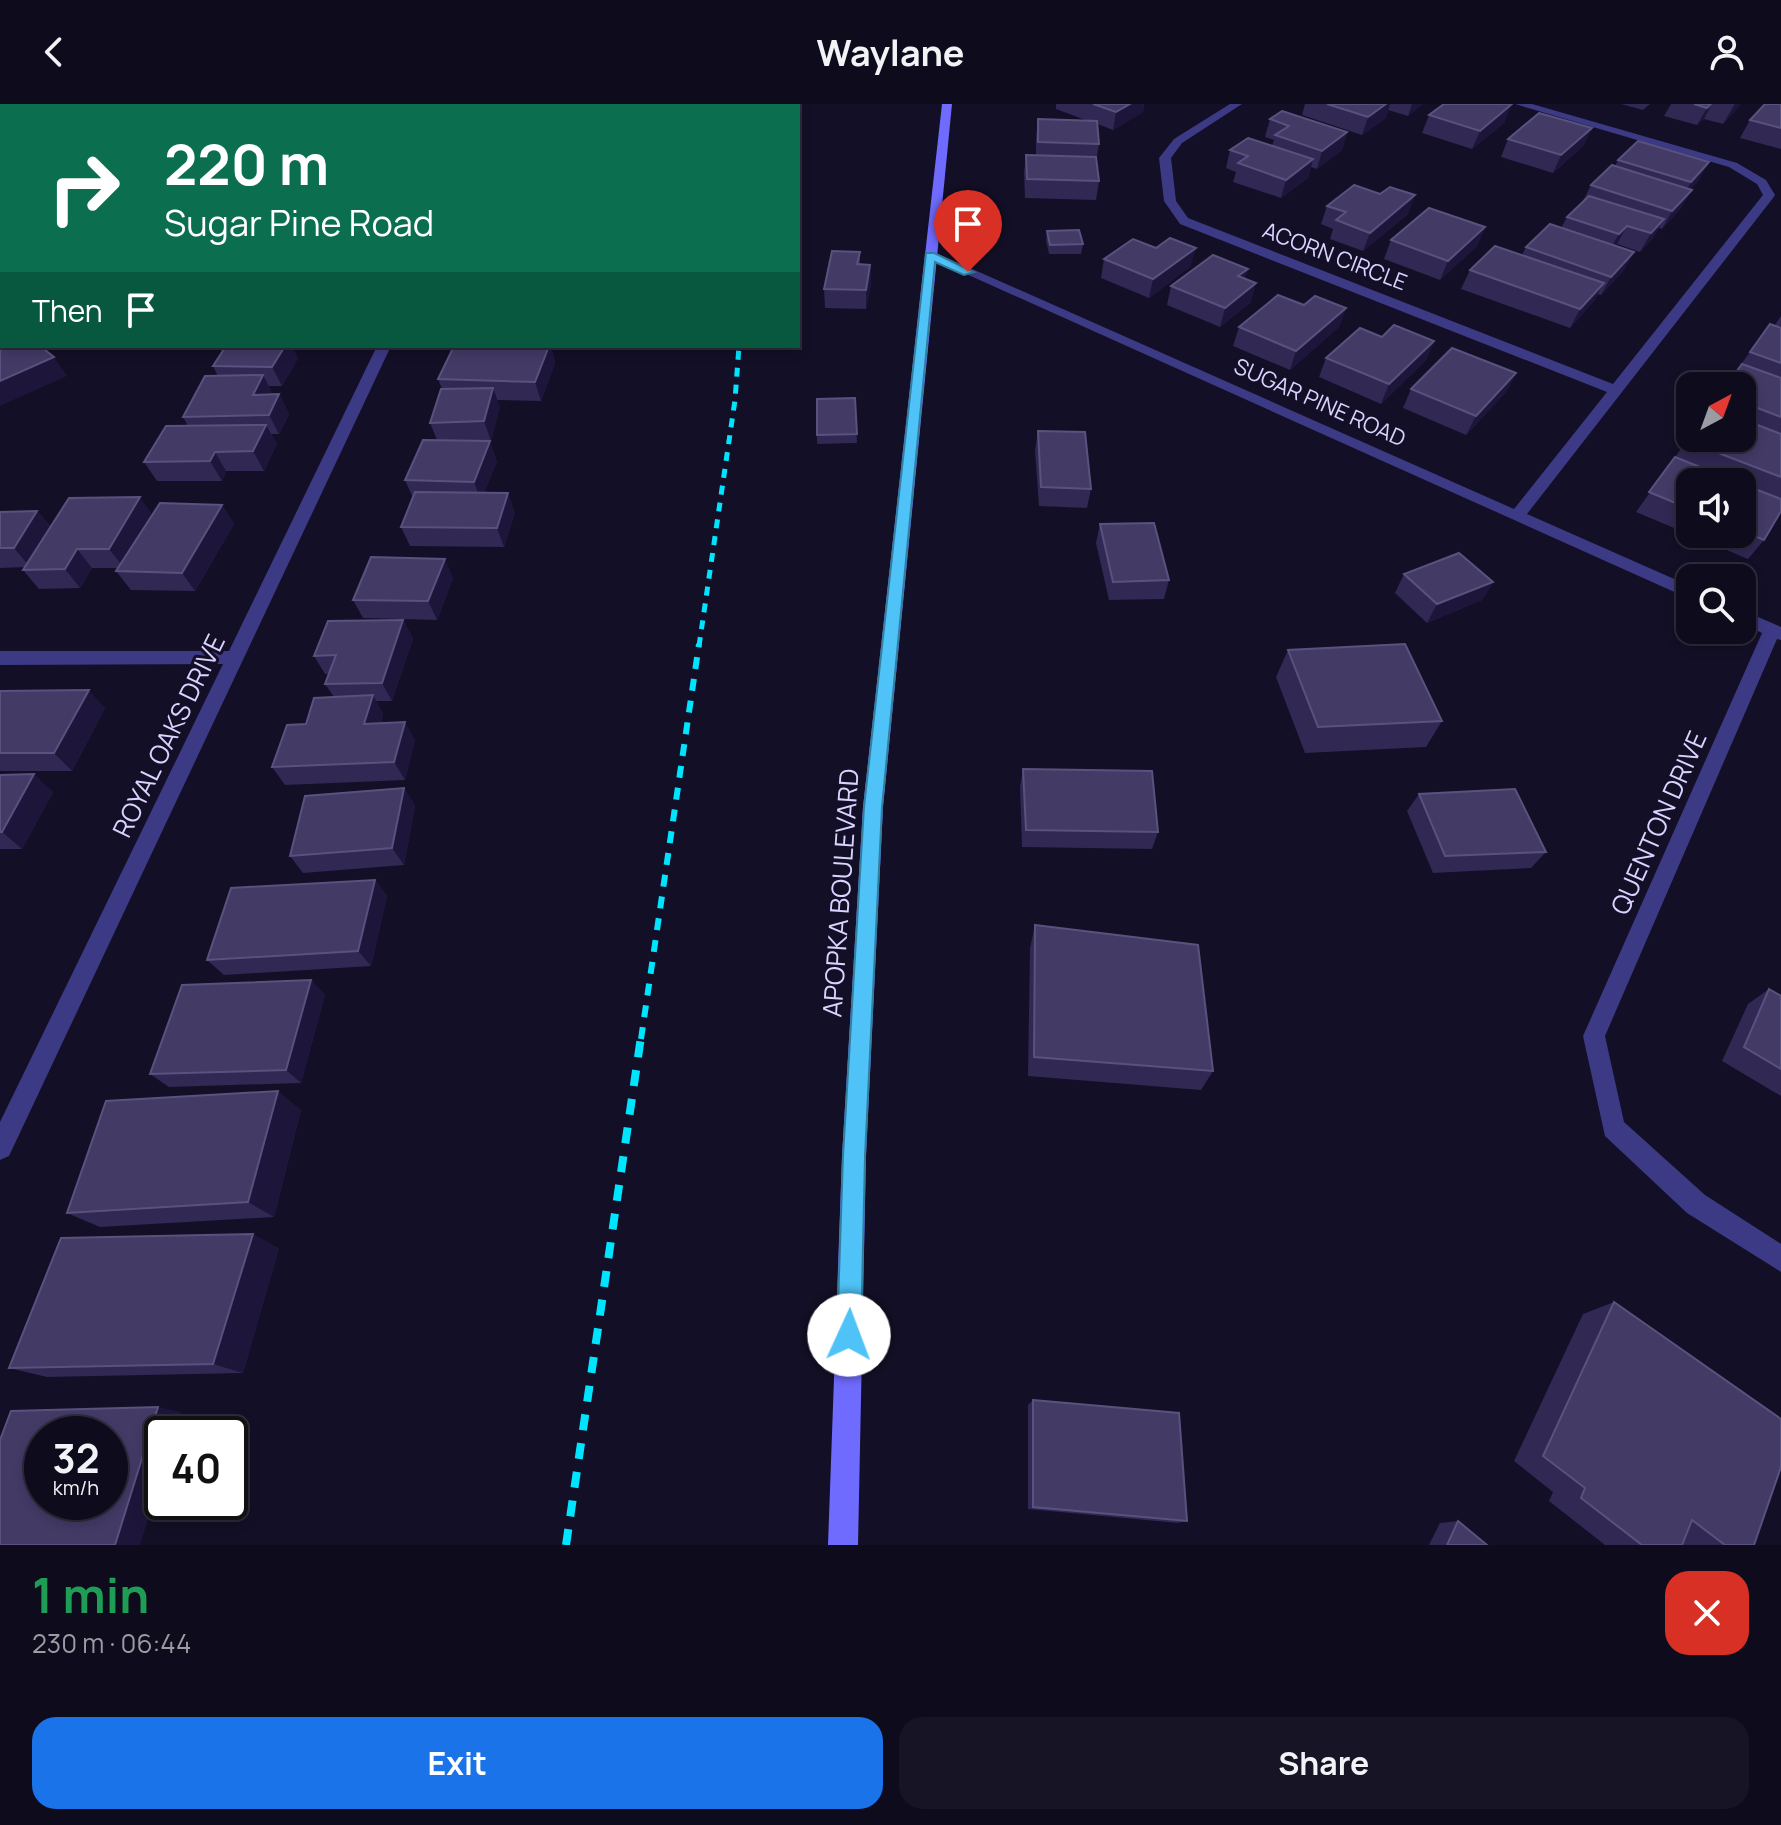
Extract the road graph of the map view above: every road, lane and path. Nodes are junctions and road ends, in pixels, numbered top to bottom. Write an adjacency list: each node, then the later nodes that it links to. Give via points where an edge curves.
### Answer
1 (947, 104): 4 (street, APOPKA BOULEVARD)
2 (1237, 104): 6 (street, ACORN CIRCLE, via 1178,141 1165,158 1170,201 1184,221)
3 (1520, 104): 6 (street, via 1733,165 1762,182 1769,195)
4 (930, 255): 7 (street, SUGAR PINE ROAD); 15 (street, APOPKA BOULEVARD, via 873,807 854,1156)
5 (383, 348): 11 (street, ROYAL OAKS DRIVE)
6 (1616, 390): 7 (street)
7 (1517, 516): 8 (street, SUGAR PINE ROAD)
8 (1676, 587)
9 (1756, 623): 10 (street)
10 (1776, 632): 14 (street, QUENTON DRIVE, via 1594,1036 1613,1128 1696,1204)
11 (236, 657): 12 (street); 13 (street, ROYAL OAKS DRIVE)
12 (0, 658)
13 (0, 1148)
14 (1781, 1259)
15 (843, 1545)

